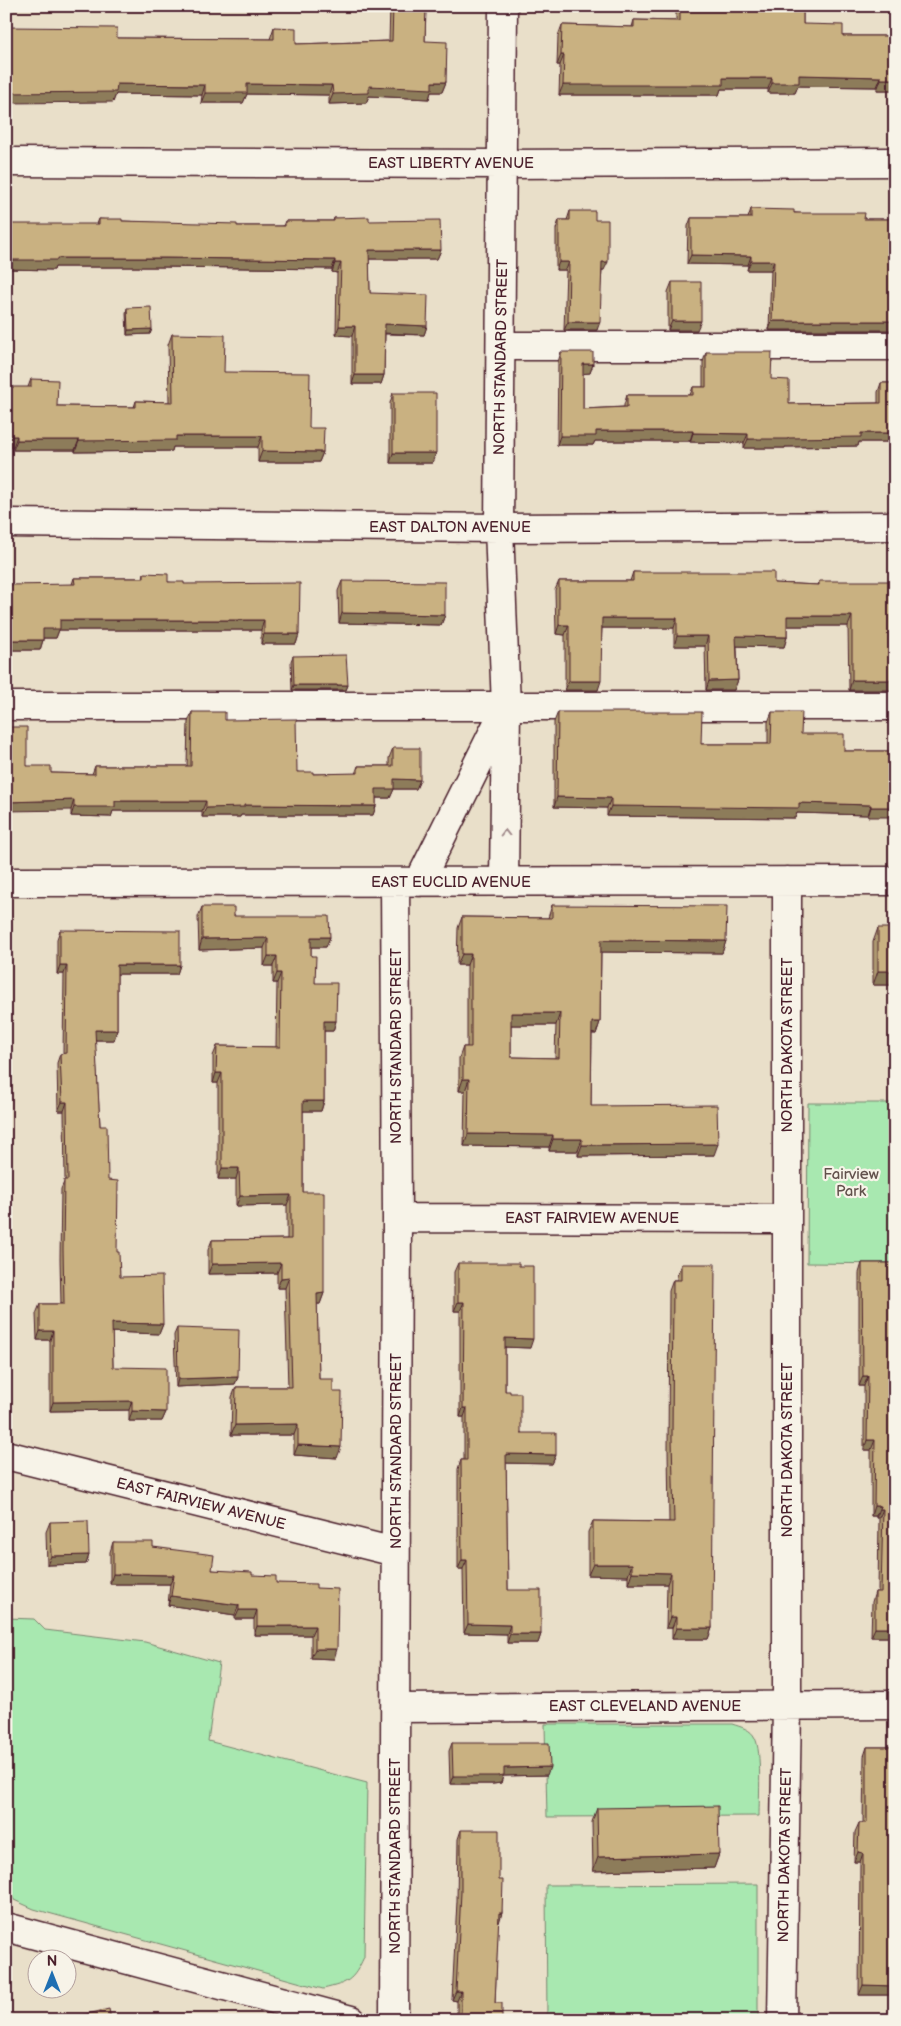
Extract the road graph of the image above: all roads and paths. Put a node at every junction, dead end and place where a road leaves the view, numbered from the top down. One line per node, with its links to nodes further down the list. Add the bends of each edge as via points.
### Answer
1 (503, 6): 4 (street, NORTH STANDARD STREET)
2 (6, 162): 4 (street, EAST LIBERTY AVENUE)
3 (895, 162): 4 (street, EAST LIBERTY AVENUE)
4 (502, 164): 5 (street, NORTH STANDARD STREET)
5 (500, 346): 6 (street); 9 (street, NORTH STANDARD STREET)
6 (895, 346)
7 (6, 523): 9 (street, EAST DALTON AVENUE)
8 (895, 526): 9 (street, EAST DALTON AVENUE)
9 (499, 528): 12 (street, NORTH STANDARD STREET)
10 (6, 706): 12 (street)
11 (895, 706): 12 (street)
12 (506, 707): 16 (street, NORTH STANDARD STREET); 17 (street, NORTH STANDARD STREET, one-way to 12)
13 (787, 881): 14 (street, EAST EUCLID AVENUE); 17 (street, EAST EUCLID AVENUE); 19 (street, NORTH DAKOTA STREET)
14 (895, 881)
15 (6, 882): 16 (street, EAST EUCLID AVENUE)
16 (407, 882): 17 (street, EAST EUCLID AVENUE); 18 (street, NORTH STANDARD STREET)
17 (504, 882)
18 (397, 1218): 19 (street, EAST FAIRVIEW AVENUE); 21 (street, NORTH STANDARD STREET)
19 (787, 1219): 22 (street, NORTH DAKOTA STREET)
20 (6, 1455): 21 (street, EAST FAIRVIEW AVENUE)
21 (395, 1552): 24 (street, NORTH STANDARD STREET)
22 (787, 1705): 23 (street, EAST CLEVELAND AVENUE); 24 (street, EAST CLEVELAND AVENUE); 28 (street, NORTH DAKOTA STREET)
23 (895, 1705)
24 (395, 1708): 27 (street, NORTH STANDARD STREET)
25 (6, 1927): 26 (street)
26 (351, 2020)
27 (394, 2020)
28 (782, 2020)

